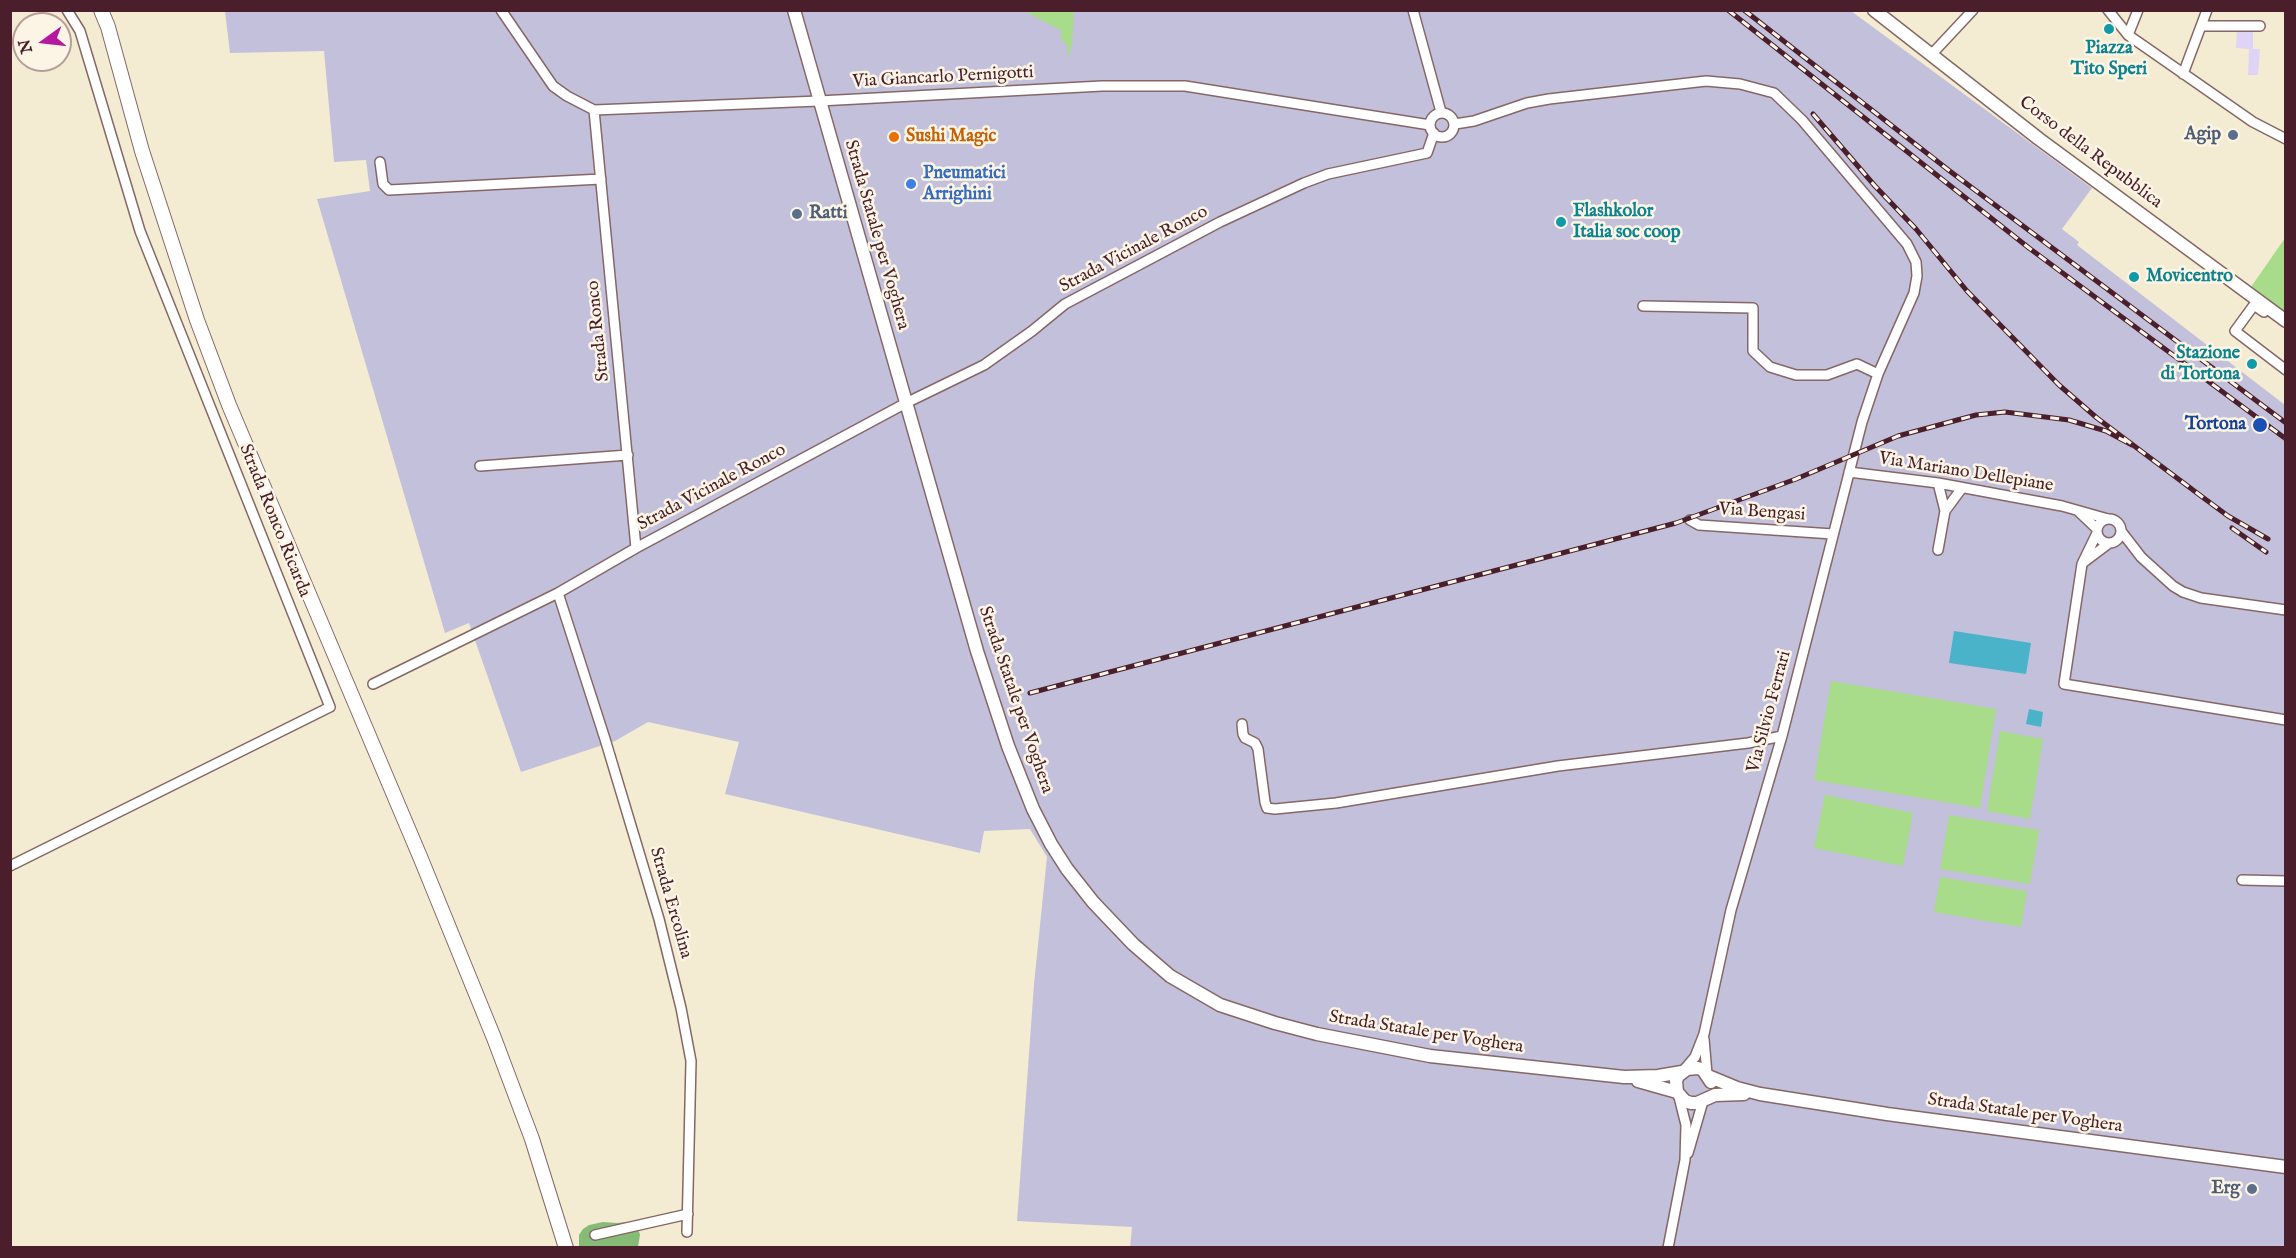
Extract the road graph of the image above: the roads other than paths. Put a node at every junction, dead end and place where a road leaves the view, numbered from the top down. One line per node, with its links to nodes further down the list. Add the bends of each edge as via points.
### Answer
1 (67, 10): 55 (street, Strada Ronco Ricarda, via 80,31 140,231 330,707)
2 (101, 10): 14 (main road)
3 (108, 10): 14 (main road)
4 (501, 10): 19 (street, Via Giancarlo Pernigotti, via 553,86)
5 (794, 10): 18 (main road, Strada Statale per Voghera)
6 (1413, 10): 20 (street)
7 (1973, 10): 16 (street)
8 (2108, 10): 15 (street)
9 (2138, 10): 15 (street)
10 (2207, 10): 12 (street)
11 (1883, 13): 16 (main road, Corso della Repubblica)
12 (2201, 26): 13 (street); 17 (street)
13 (2260, 26)
14 (108, 27): 70 (main road, via 142,152 197,320 494,1038 532,1138)
15 (2128, 35): 17 (street)
16 (1932, 55): 27 (main road, Corso della Repubblica)
17 (2183, 74): 23 (street, via 2253,122)
18 (819, 101): 19 (street, Via Giancarlo Pernigotti); 22 (street, Via Giancarlo Pernigotti, via 1102,86 1185,86); 31 (main road, Strada Statale per Voghera)
19 (594, 110): 25 (street, Strada Ronco)
20 (1441, 112): 21 (street, via 1450,115); 22 (street, via 1434,115)
21 (1455, 124): 22 (street, via 1446,137); 30 (street, Via Silvio Ferrari, via 1549,99 1695,82 1740,84 1774,93 1802,120 1907,244 1916,262 1914,293)
22 (1432, 129): 31 (street, Strada Vicinale Ronco, via 1427,153 1328,174 1220,222 1065,304 984,365)
23 (2286, 139)
24 (380, 162): 25 (street, via 383,184 389,190)
25 (600, 179): 32 (street, Strada Ronco)
26 (1643, 306): 30 (street, via 1753,308 1753,351 1770,367 1796,375 1827,375 1857,364)
27 (2286, 321)
28 (2286, 328): 29 (street, via 2254,305 2235,331)
29 (2286, 370)
30 (1878, 374): 34 (street, Via Silvio Ferrari)
31 (906, 403): 45 (street, Strada Vicinale Ronco); 61 (main road, Strada Statale per Voghera, via 977,651 1020,780 1067,869 1133,944 1170,976 1220,1005 1296,1029 1430,1056)
32 (628, 455): 33 (street); 45 (street, Strada Ronco)
33 (480, 466)
34 (1850, 472): 35 (street, Via Mariano Dellepiane); 43 (street, Via Silvio Ferrari)
35 (1938, 483): 36 (street, Via Mariano Dellepiane); 38 (street)
36 (1962, 488): 37 (street, Via Mariano Dellepiane); 38 (street)
37 (2076, 509): 39 (street, Via Mariano Dellepiane); 41 (street, Via Mariano Dellepiane)
38 (1945, 511): 46 (street)
39 (2108, 519): 41 (street, via 2100,522); 42 (street, Via Mariano Dellepiane, via 2116,521)
40 (1690, 520): 43 (street, Via Bengasi, via 1699,525)
41 (2097, 531): 44 (street, Via Mariano Dellepiane, via 2101,541); 48 (street)
42 (2121, 531): 44 (street); 47 (street, Via Mariano Dellepiane)
43 (1833, 534): 54 (street, Via Silvio Ferrari)
44 (2112, 543): 47 (street, Via Mariano Dellepiane); 48 (street)
45 (636, 548): 49 (street)
46 (1938, 550)
47 (2141, 557): 50 (street, Via Mariano Dellepiane, via 2173,586 2191,595)
48 (2082, 564): 52 (street, via 2064,684)
49 (558, 593): 51 (street); 67 (street, Strada Ercolina, via 659,919 681,1008 691,1060)
50 (2286, 610)
51 (373, 684)
52 (2286, 720)
53 (1242, 724): 54 (street, via 1245,738 1258,749 1267,808 1275,809)
54 (1782, 736): 58 (street, Via Silvio Ferrari, via 1731,910)
55 (10, 866)
56 (2242, 879): 57 (street)
57 (2286, 881)
58 (1704, 1034): 59 (street, Via Silvio Ferrari, via 1695,1057); 60 (street, Via Silvio Ferrari)
59 (1683, 1071): 60 (main road, Strada Statale per Voghera, via 1698,1068); 61 (main road, Strada Statale per Voghera); 62 (main road, via 1676,1081)
60 (1708, 1075): 63 (main road, Strada Statale per Voghera); 64 (main road, via 1712,1085)
61 (1624, 1077): 62 (main road, Strada Statale per Voghera)
62 (1678, 1094): 64 (main road, Strada Statale per Voghera, via 1691,1103); 65 (street, via 1686,1125)
63 (1760, 1094): 64 (main road, Strada Statale per Voghera, via 1723,1094); 66 (main road, Strada Statale per Voghera)
64 (1705, 1099): 65 (street)
65 (1685, 1160): 71 (street)
66 (2286, 1167)
67 (688, 1214): 68 (street, Strada Ercolina); 69 (street)
68 (687, 1232)
69 (595, 1235)
70 (566, 1248)
71 (1668, 1248)

